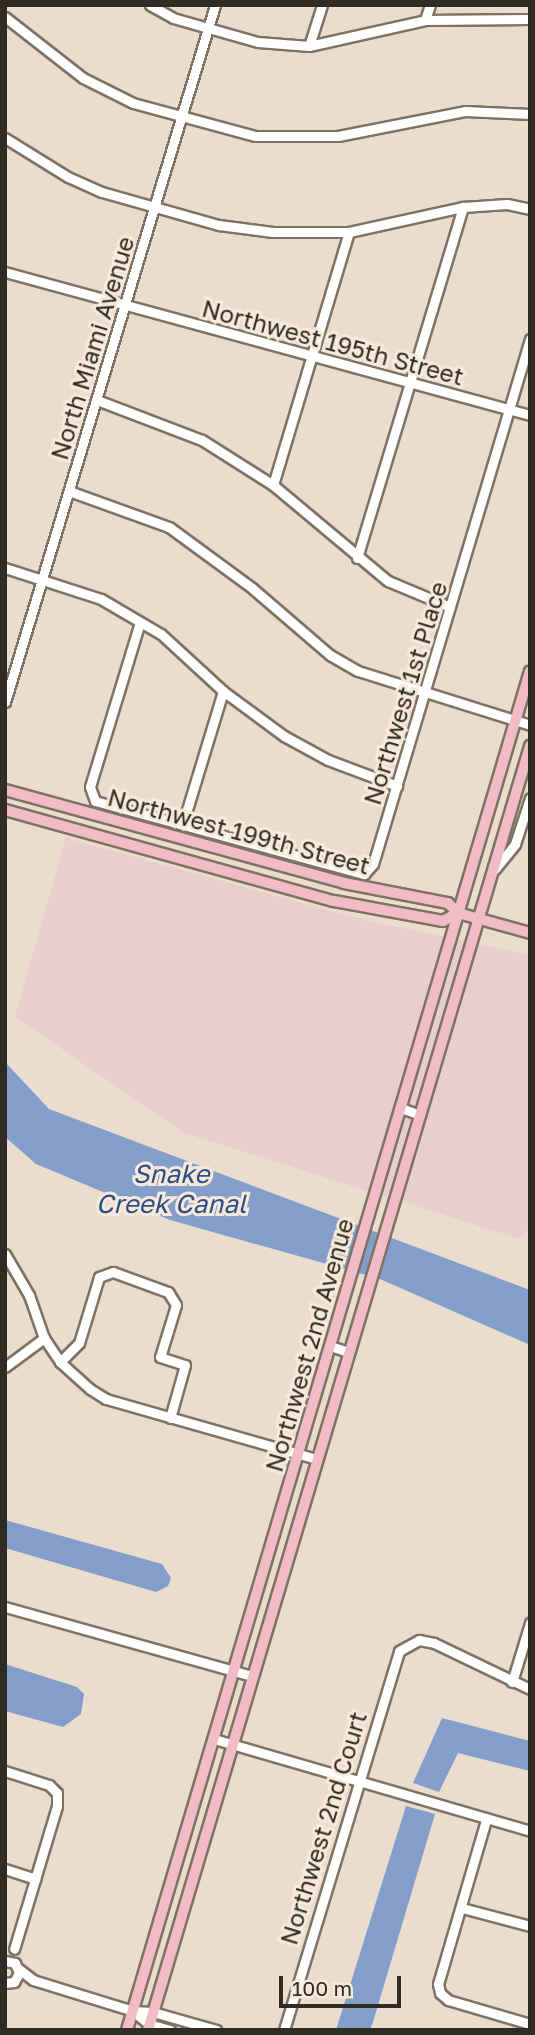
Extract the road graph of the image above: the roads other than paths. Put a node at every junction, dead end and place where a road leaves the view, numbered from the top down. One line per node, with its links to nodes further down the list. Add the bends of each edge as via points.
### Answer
1 (150, 5): 8 (street)
2 (215, 5): 8 (street, North Miami Avenue)
3 (322, 5): 9 (street)
4 (429, 5): 7 (street)
5 (5, 17): 11 (street, via 83,78)
6 (530, 19): 7 (street)
7 (425, 20): 9 (street)
8 (208, 29): 9 (street, via 258,42); 11 (street, North Miami Avenue)
9 (309, 46)
10 (530, 114): 11 (street, via 465,111 338,136 293,138 255,136)
11 (181, 119): 14 (street, North Miami Avenue)
12 (5, 138): 14 (street, via 68,177)
13 (463, 207): 15 (street, via 507,204); 16 (street); 21 (street)
14 (155, 208): 16 (street, via 219,225 273,232); 18 (street, North Miami Avenue)
15 (530, 209)
16 (349, 232): 20 (street)
17 (5, 272): 18 (street, Northwest 195th Street)
18 (126, 305): 20 (street, Northwest 195th Street); 22 (street, North Miami Avenue)
19 (530, 339): 23 (street, Northwest 1st Place)
20 (312, 356): 21 (street, Northwest 195th Street); 25 (street)
21 (410, 384): 23 (street, Northwest 195th Street); 27 (street)
22 (97, 400): 25 (street, via 202,439); 26 (street, North Miami Avenue)
23 (509, 410): 24 (street, Northwest 195th Street); 30 (street, Northwest 1st Place)
24 (530, 415)
25 (273, 485): 27 (street)
26 (69, 491): 29 (street, North Miami Avenue); 34 (street, via 169,527 252,588 330,655 358,671)
27 (357, 558): 30 (street, via 388,581)
28 (5, 568): 29 (street)
29 (42, 580): 31 (street, via 101,599); 35 (street, North Miami Avenue)
30 (450, 607): 34 (street, Northwest 1st Place)
31 (140, 622): 33 (street, via 178,648); 43 (street, via 90,787 95,801)
32 (530, 671): 36 (main road, Northwest 2nd Avenue)
33 (223, 691): 39 (street, via 328,760); 43 (street)
34 (424, 695): 36 (street); 39 (street, Northwest 1st Place)
35 (5, 702)
36 (515, 721): 37 (street); 45 (main road, Northwest 2nd Avenue)
37 (530, 725)
38 (530, 746): 44 (main road, Northwest 2nd Avenue)
39 (397, 786): 43 (street, Northwest 1st Place, via 373,864 364,874)
40 (5, 790): 45 (main road, Northwest 199th Street, via 344,883 448,903)
41 (530, 798): 44 (street, via 515,844)
42 (5, 810): 45 (main road, Northwest 199th Street, via 334,901 443,920)
43 (183, 823)
44 (495, 869): 46 (main road, Northwest 2nd Avenue)
45 (458, 913): 46 (main road, Northwest 199th Street); 48 (main road, Northwest 2nd Avenue)
46 (481, 919): 47 (main road, Northwest 199th Street); 49 (main road, Northwest 2nd Avenue)
47 (530, 933)
48 (401, 1108): 49 (street); 52 (main road, Northwest 2nd Avenue)
49 (420, 1115): 53 (main road, Northwest 2nd Avenue)
50 (5, 1254): 51 (street, via 29,1295)
51 (44, 1338): 54 (street); 55 (street)
52 (330, 1346): 53 (street); 57 (main road, Northwest 2nd Avenue)
53 (348, 1352): 58 (main road, Northwest 2nd Avenue)
54 (60, 1362): 56 (street, via 106,1399); 56 (street, via 79,1343 99,1277 113,1272 167,1292 176,1305 160,1357 186,1365)
55 (5, 1367)
56 (170, 1418): 57 (street)
57 (298, 1455): 58 (street); 61 (main road, Northwest 2nd Avenue)
58 (316, 1459): 62 (main road, Northwest 2nd Avenue)
59 (5, 1607): 61 (street)
60 (530, 1623): 63 (street)
61 (234, 1671): 62 (street); 65 (main road, Northwest 2nd Avenue)
62 (252, 1676): 66 (main road, Northwest 2nd Avenue)
63 (512, 1682): 64 (street); 68 (street, Northwest 2nd Court, via 434,1643 408,1643 393,1661)
64 (530, 1689)
65 (214, 1739): 66 (street); 80 (main road, Northwest 2nd Avenue)
66 (232, 1744): 68 (street); 81 (main road, Northwest 2nd Avenue)
67 (5, 1771): 72 (street, via 48,1785 57,1793)
68 (358, 1781): 69 (street); 87 (street, Northwest 2nd Court)
69 (486, 1819): 70 (street); 73 (street)
70 (530, 1831)
71 (5, 1869): 72 (street)
72 (36, 1879): 75 (street)
73 (462, 1908): 74 (street); 82 (street, via 438,1984 440,1993 448,2000)
74 (530, 1926)
75 (15, 1949): 76 (street); 77 (street)
76 (5, 1961): 77 (street)
77 (18, 1967): 78 (street); 79 (street)
78 (33, 1980): 79 (street); 80 (street)
79 (9, 1984)
80 (133, 2011): 81 (street); 83 (street); 84 (main road, Northwest 2nd Avenue)
81 (153, 2012): 83 (main road, Northwest 2nd Avenue); 86 (street)
82 (530, 2024)
83 (149, 2027): 85 (street)
84 (127, 2030)
85 (170, 2030)
86 (216, 2030)
87 (284, 2030)

